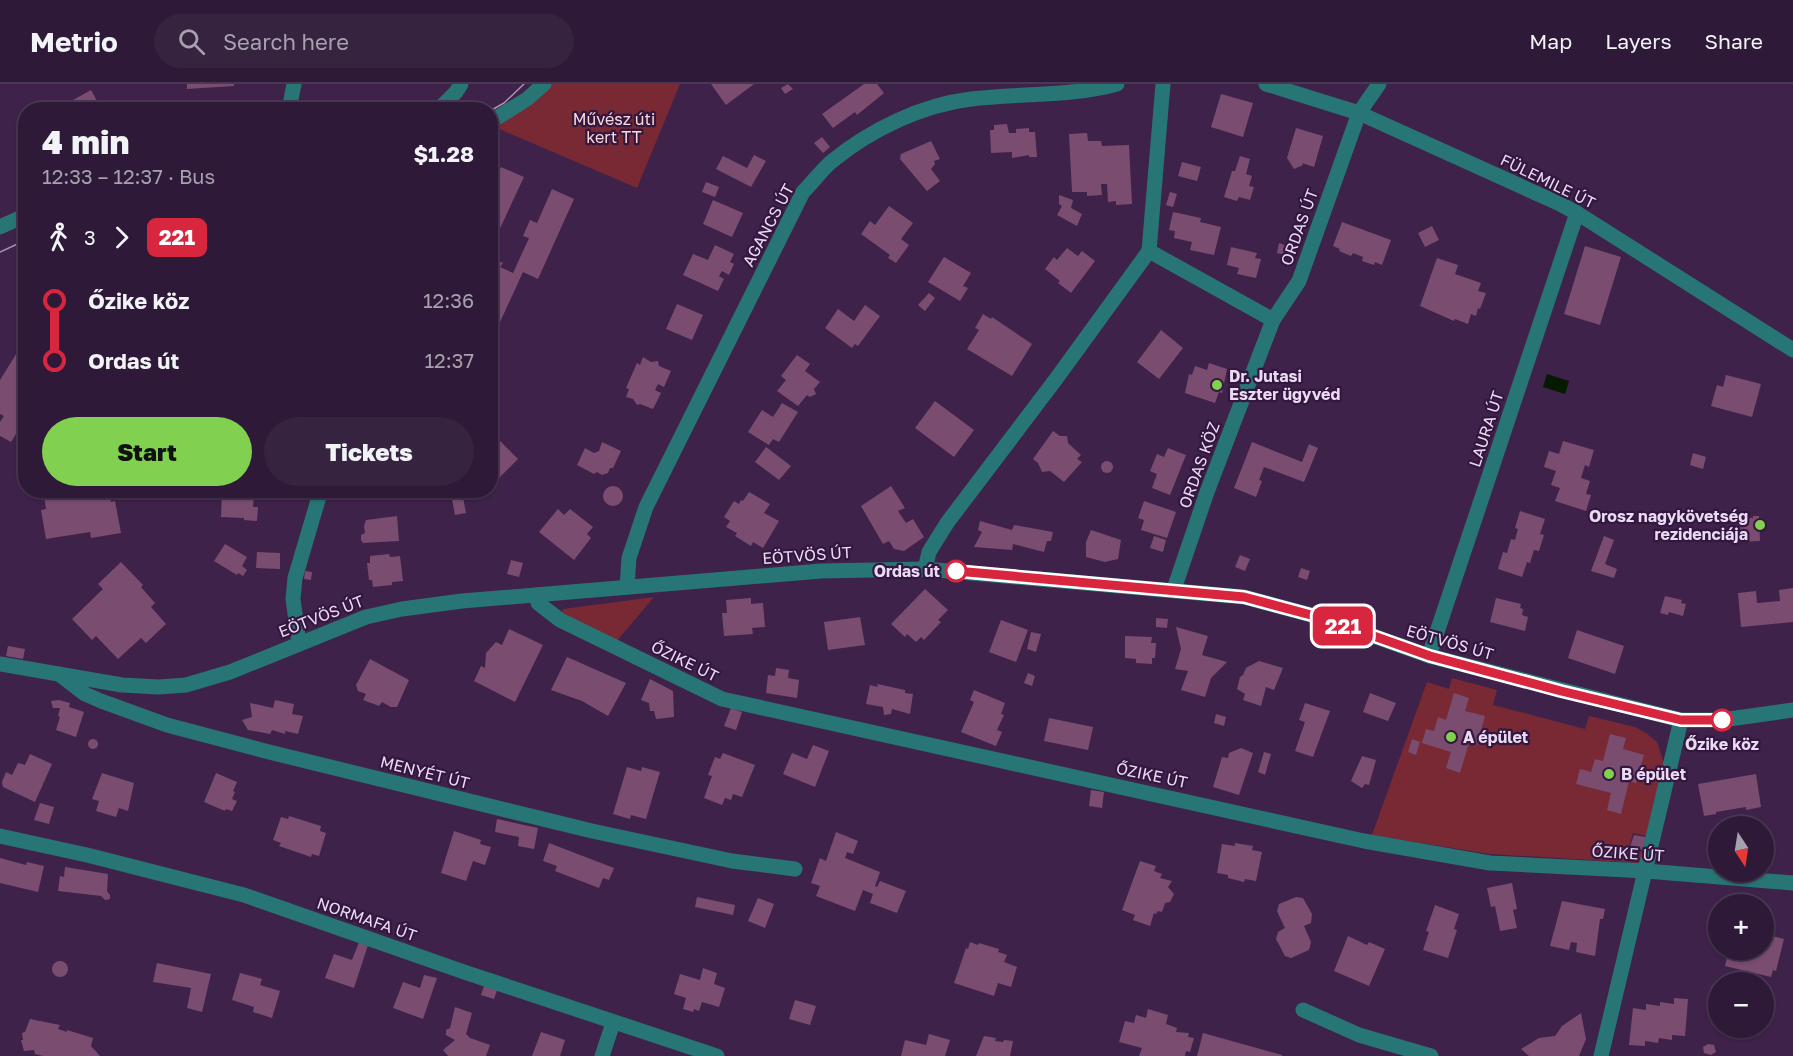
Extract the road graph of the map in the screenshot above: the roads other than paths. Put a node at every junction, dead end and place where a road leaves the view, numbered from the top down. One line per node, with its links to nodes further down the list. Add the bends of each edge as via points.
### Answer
1 (294, 84): 8 (street)
2 (461, 84): 9 (street)
3 (544, 84): 11 (street)
4 (1117, 84): 20 (street, AGANCS ÚT, via 1096,90 971,99 928,108 871,134 831,163 803,192 646,507 629,558)
5 (1163, 84): 15 (street)
6 (1266, 84): 10 (street, FÜLEMILE ÚT)
7 (1379, 84): 10 (street, ORDAS ÚT)
8 (291, 102)
9 (446, 102)
10 (1359, 113): 12 (street, FÜLEMILE ÚT); 16 (street, ORDAS ÚT, via 1299,281)
11 (498, 117)
12 (1577, 213): 17 (street, FÜLEMILE ÚT); 24 (street, LAURA ÚT)
13 (18, 219): 14 (street)
14 (0, 227)
15 (1149, 250): 16 (street); 19 (street, via 947,523 929,552)
16 (1273, 320): 21 (street, ORDAS KÖZ)
17 (1793, 350)
18 (319, 498): 23 (street, via 295,578 293,598)
19 (926, 569): 20 (street, EÖTVÖS ÚT, via 821,572); 21 (street, EÖTVÖS ÚT)
20 (627, 587): 22 (street, EÖTVÖS ÚT)
21 (1174, 589): 24 (street, EÖTVÖS ÚT, via 1272,603)
22 (537, 595): 23 (street, EÖTVÖS ÚT, via 402,609 366,617); 31 (street, ŐZIKE ÚT, via 538,603 560,620 722,699 1364,841 1490,862)
23 (299, 643): 26 (street, EÖTVÖS ÚT, via 230,672 186,685 122,685)
24 (1430, 656): 28 (street, EÖTVÖS ÚT)
25 (0, 664): 26 (street, EÖTVÖS ÚT)
26 (59, 674): 30 (street, MENYÉT ÚT, via 85,694 167,725 592,831 732,861)
27 (1793, 710): 28 (street, EÖTVÖS ÚT, via 1722,720)
28 (1681, 720): 31 (street)
29 (0, 836): 34 (street, NORMAFA ÚT, via 244,895)
30 (795, 869)
31 (1646, 872): 32 (street, ŐZIKE ÚT); 38 (street)
32 (1793, 883)
33 (1303, 1010): 37 (street, via 1359,1035)
34 (613, 1023): 35 (street); 36 (street, NORMAFA ÚT)
35 (602, 1056)
36 (717, 1056)
37 (1431, 1056)
38 (1601, 1056)

